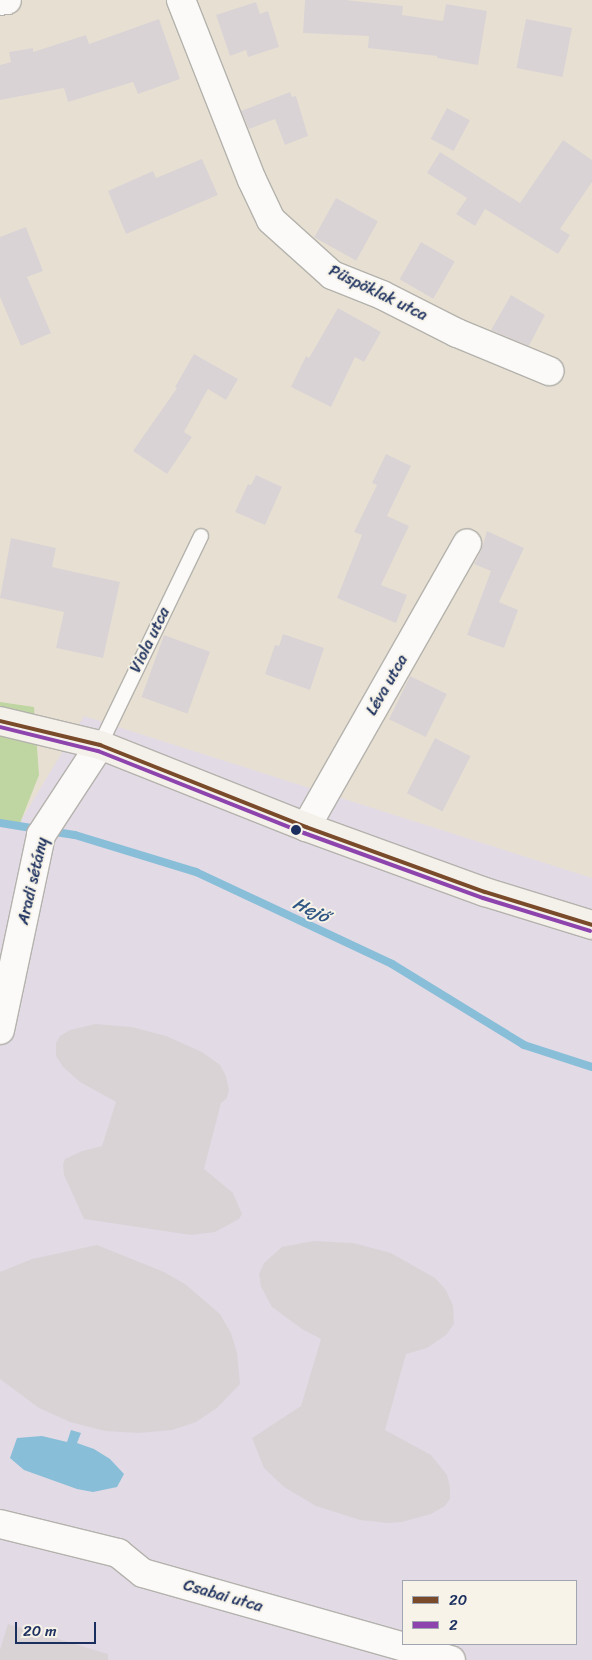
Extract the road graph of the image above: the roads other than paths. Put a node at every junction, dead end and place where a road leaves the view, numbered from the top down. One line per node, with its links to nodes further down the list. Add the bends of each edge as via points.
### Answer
1 (7, 0): 3 (street)
2 (181, 0): 4 (street, Püspöklak utca, via 271,220 332,275 382,294 457,332)
3 (0, 1)
4 (550, 371)
5 (201, 536): 8 (lane, Viola utca)
6 (467, 544): 9 (street, Léva utca)
7 (0, 721): 8 (street)
8 (100, 745): 9 (street); 11 (street, Aradi sétány, via 41,835)
9 (306, 826): 10 (street, via 486,892)
10 (592, 925)
11 (0, 1030)
12 (0, 1524): 13 (street, Csabai utca, via 118,1553 143,1573)
13 (451, 1660)

